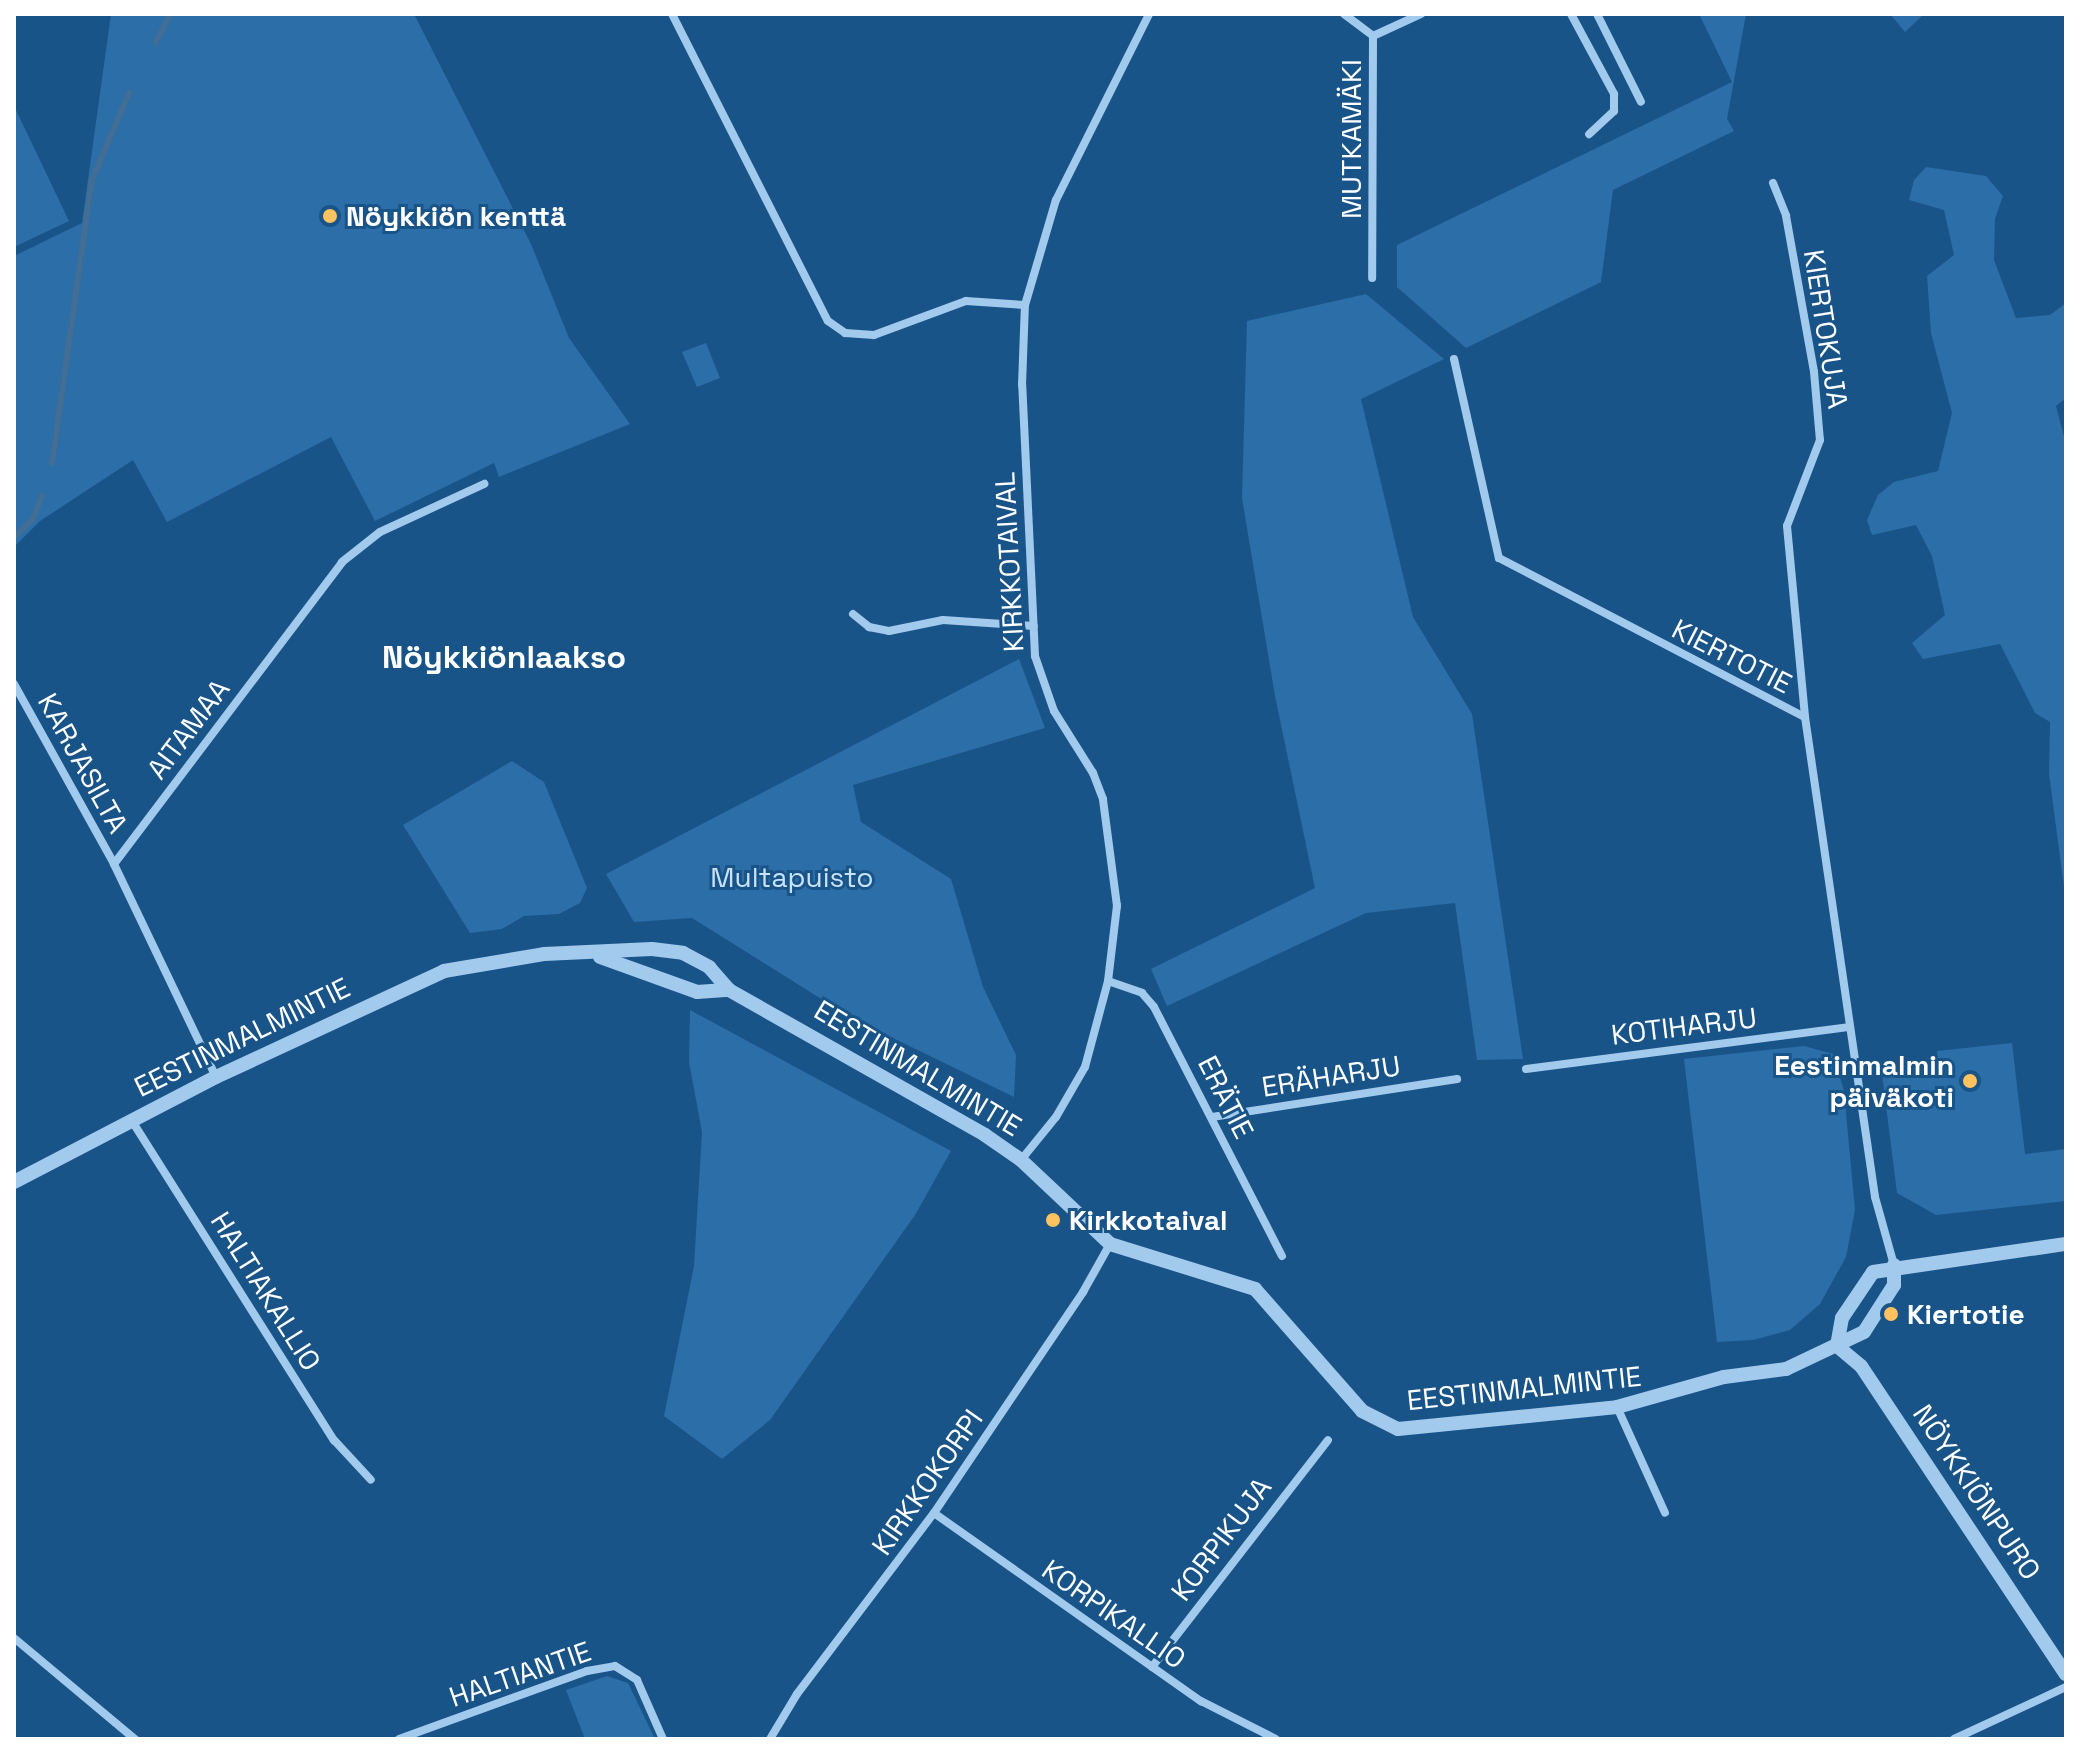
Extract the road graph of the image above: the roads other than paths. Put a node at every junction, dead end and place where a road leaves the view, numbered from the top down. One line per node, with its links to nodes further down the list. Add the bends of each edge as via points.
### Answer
1 (672, 14): 12 (street, via 828,321 845,333 874,335 966,301)
2 (1149, 14): 12 (street, KIRKKOTAIVAL, via 1056,200)
3 (1344, 14): 7 (street, MUTKAMÄKI)
4 (1421, 14): 7 (street)
5 (1571, 14): 9 (street, via 1614,94 1614,111)
6 (1597, 14): 8 (street)
7 (1373, 36): 11 (street, MUTKAMÄKI)
8 (1641, 102)
9 (1589, 134)
10 (1773, 183): 18 (street, KIERTOKUJA, via 1786,216 1814,372 1820,440 1787,526)
11 (1372, 278)
12 (1025, 305): 16 (street, KIRKKOTAIVAL, via 1022,385)
13 (1454, 359): 18 (street, KIERTOTIE, via 1499,558)
14 (484, 484): 19 (street, AITAMAA, via 380,532 342,562)
15 (853, 614): 16 (street, via 869,627 889,631 943,620)
16 (1034, 626): 21 (street, KIRKKOTAIVAL, via 1042,685 1093,773 1110,827 1117,906)
17 (14, 684): 19 (street, KARJASILTA)
18 (1805, 717): 23 (street, KIERTOTIE)
19 (114, 864): 25 (street)
20 (596, 956): 22 (street, EESTINMALMINTIE, via 697,992); 22 (street, EESTINMALMINTIE, via 652,949 683,953 709,967); 25 (street, EESTINMALMINTIE, via 529,956 444,971)
21 (1108, 981): 27 (street, ERÄTIE, via 1142,993 1154,1007); 29 (street, KIRKKOTAIVAL, via 1073,1091)
22 (729, 990): 29 (street, EESTINMALMINTIE)
23 (1848, 1027): 24 (street, KOTIHARJU); 34 (street, KIERTOTIE, via 1875,1197)
24 (1526, 1069)
25 (216, 1077): 28 (street, EESTINMALMINTIE)
26 (1457, 1079): 27 (street, ERÄHARJU)
27 (1212, 1117): 33 (street, ERÄTIE)
28 (132, 1121): 30 (street, EESTINMALMINTIE); 38 (street, HALTIAKALLIO, via 334,1440)
29 (1021, 1160): 31 (street, EESTINMALMINTIE)
30 (14, 1182)
31 (1110, 1244): 36 (street, EESTINMALMINTIE, via 1255,1289 1340,1389 1377,1422 1419,1430); 39 (street, KIRKKOKORPI)
32 (2066, 1244): 34 (street, via 1974,1260)
33 (1282, 1256)
34 (1894, 1265): 35 (street, via 1873,1272 1842,1318); 35 (street, EESTINMALMINTIE, via 1894,1285 1864,1332)
35 (1837, 1346): 36 (street, EESTINMALMINTIE, via 1786,1369 1724,1377); 43 (street, NÖYKKIÖNPURO, via 1861,1366)
36 (1617, 1407): 40 (street)
37 (1328, 1440): 42 (street, KORPIKUJA)
38 (371, 1480)
39 (934, 1513): 42 (street, KORPIKALLIO); 48 (street, KIRKKOKORPI, via 797,1694)
40 (1665, 1513)
41 (14, 1638): 45 (street)
42 (1152, 1667): 49 (street, KORPIKALLIO, via 1201,1701)
43 (2066, 1674)
44 (2066, 1687): 50 (street)
45 (135, 1739)
46 (399, 1739): 47 (street, HALTIANTIE, via 587,1671 615,1666 637,1680)
47 (663, 1739)
48 (770, 1739)
49 (1276, 1739)
50 (1954, 1739)

